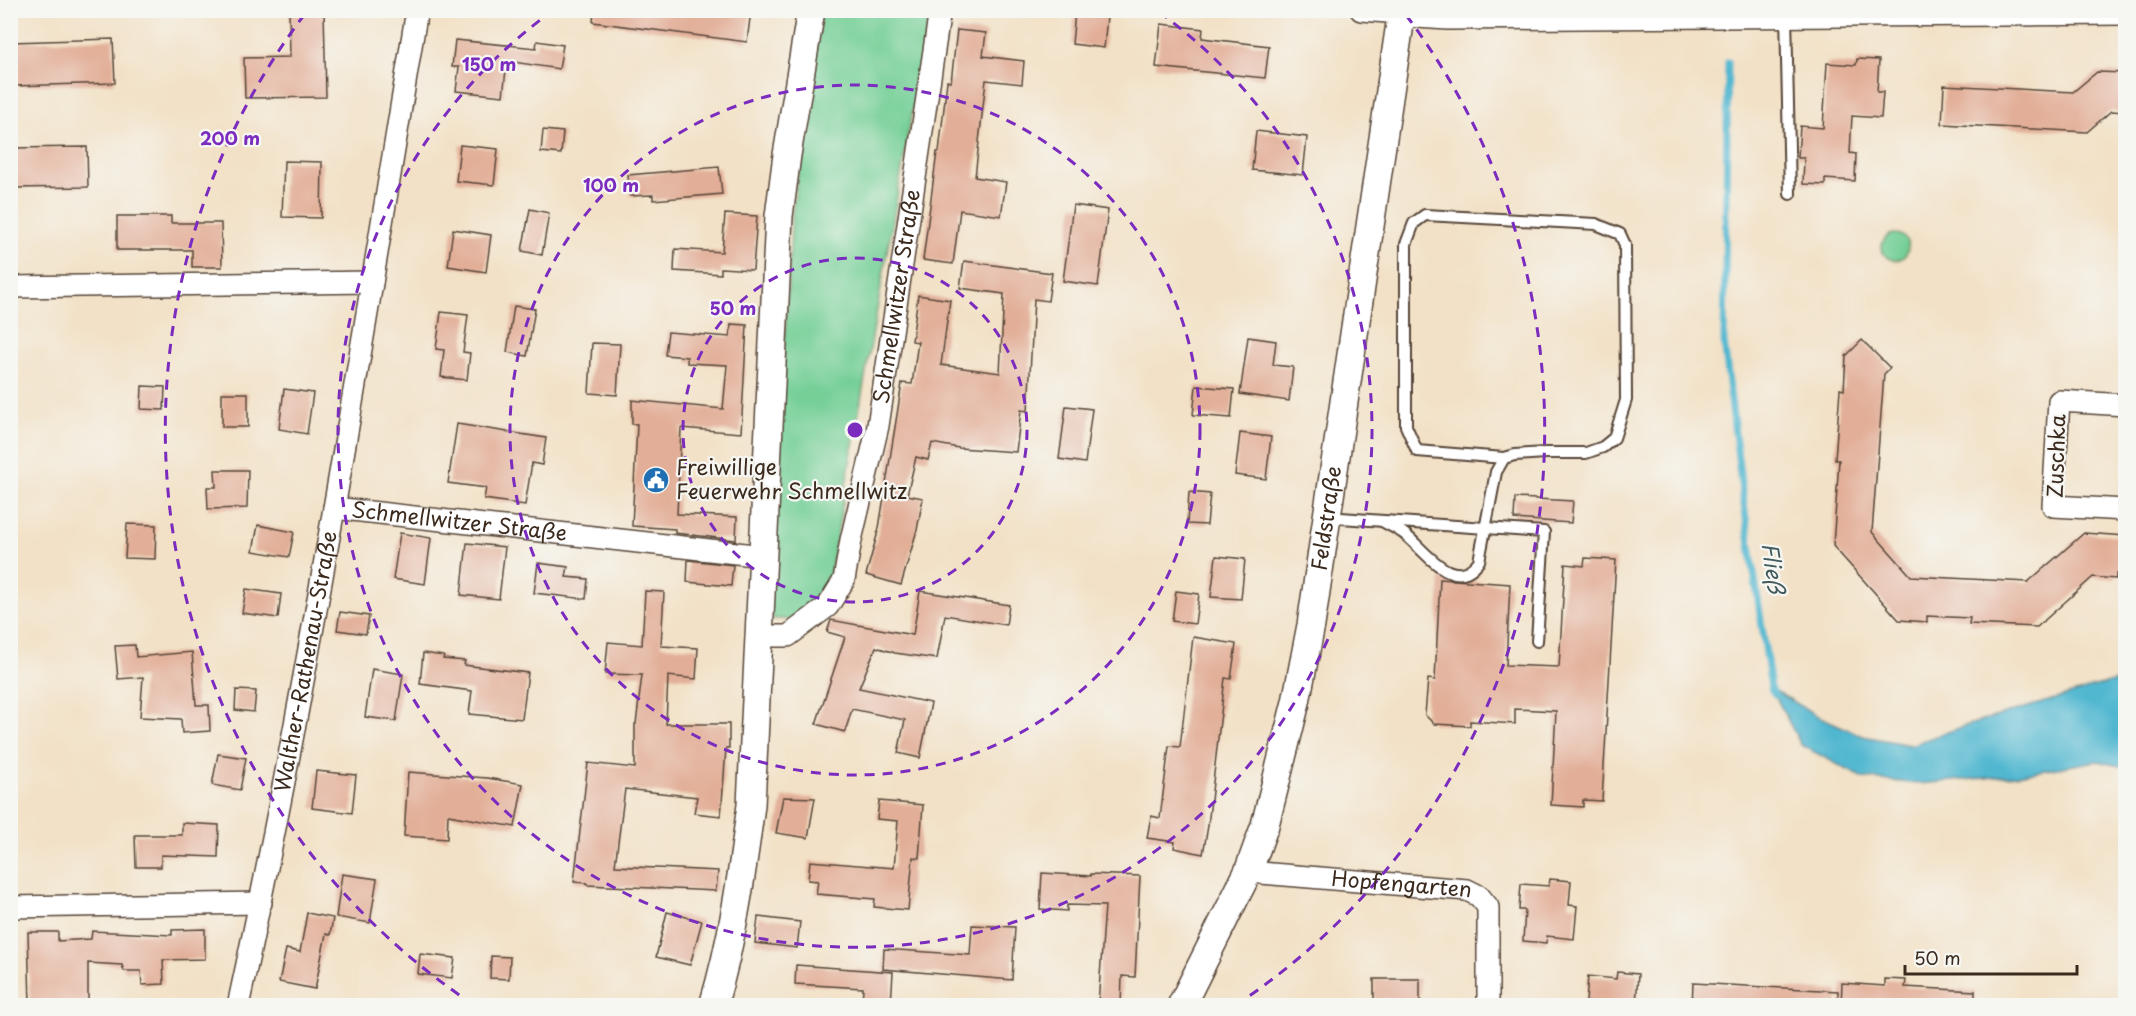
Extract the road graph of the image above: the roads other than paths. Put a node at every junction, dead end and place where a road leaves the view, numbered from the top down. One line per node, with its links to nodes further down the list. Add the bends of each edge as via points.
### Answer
1 (417, 10): 11 (street, Walther-Rathenau-Straße)
2 (811, 10): 20 (street, via 779,216)
3 (940, 10): 21 (street, Schmellwitzer Straße, via 878,426 844,580 828,606 788,636)
4 (1361, 10): 7 (street)
5 (1897, 11): 6 (street); 9 (street)
6 (2126, 11)
7 (1401, 12): 8 (street, via 1448,16); 17 (street, Feldstraße)
8 (1674, 12): 9 (street)
9 (1786, 13): 10 (lane)
10 (1790, 194)
11 (372, 282): 12 (street); 15 (street, Walther-Rathenau-Straße)
12 (10, 287)
13 (2126, 405): 16 (street, Zuschka, via 2059,401 2053,506)
14 (1504, 458): 14 (lane, via 1586,453 1614,438 1626,400 1625,245 1620,234 1596,225 1425,215 1414,224 1406,244 1406,426 1417,451); 19 (lane, via 1496,472)
15 (334, 508): 20 (street, Schmellwitzer Straße); 24 (street, Walther-Rathenau-Straße)
16 (2126, 510)
17 (1326, 517): 18 (lane); 23 (street, Feldstraße, via 1296,702 1265,825)
18 (1382, 521): 19 (lane); 19 (lane, via 1403,533 1434,564 1461,573 1479,561)
19 (1485, 528): 22 (lane, via 1544,531)
20 (763, 556): 21 (street)
21 (759, 636): 27 (street, via 751,805 740,890)
22 (1537, 641)
23 (1248, 872): 28 (street, Feldstraße); 29 (street, Hopfengarten, via 1467,890 1479,896 1488,907)
24 (261, 903): 25 (street); 26 (street, Walther-Rathenau-Straße)
25 (10, 907)
26 (238, 1005)
27 (713, 1005)
28 (1181, 1005)
29 (1488, 1005)

